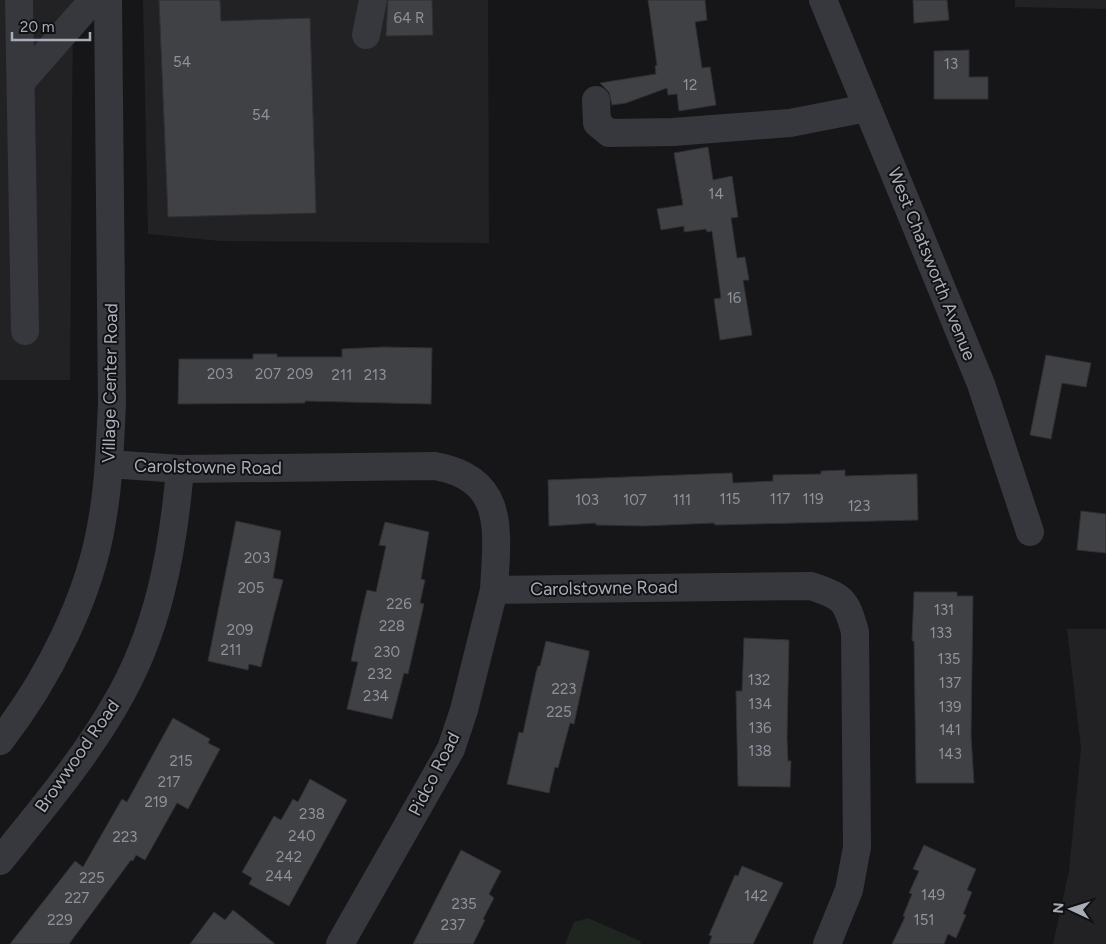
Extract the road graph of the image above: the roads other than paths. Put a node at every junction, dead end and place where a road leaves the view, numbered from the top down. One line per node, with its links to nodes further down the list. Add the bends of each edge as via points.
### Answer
1 (20, 0): 7 (street)
2 (93, 0): 7 (street)
3 (108, 0): 11 (street, Village Center Road, via 112,330)
4 (373, 0): 6 (street)
5 (823, 0): 9 (street, West Chatsworth Avenue)
6 (366, 35)
7 (21, 82): 10 (street)
8 (596, 100): 9 (street, via 597,123 609,133 673,132 790,123)
9 (867, 108): 13 (street, West Chatsworth Avenue, via 981,384)
10 (25, 331)
11 (109, 464): 12 (street, Carolstowne Road); 15 (street, Village Center Road, via 102,522 71,621 48,669)
12 (180, 469): 14 (street, Carolstowne Road, via 435,466 456,470 484,491 492,507 497,536); 16 (street, Browwood Road, via 176,527 149,633 116,704 74,767)
13 (1030, 532)
14 (494, 590): 17 (street, Pidco Road, via 467,701 451,749); 18 (street, Carolstowne Road, via 811,586 835,594 848,607 855,632 857,848 849,890)
15 (0, 741)
16 (0, 861)
17 (340, 944)
18 (828, 944)

